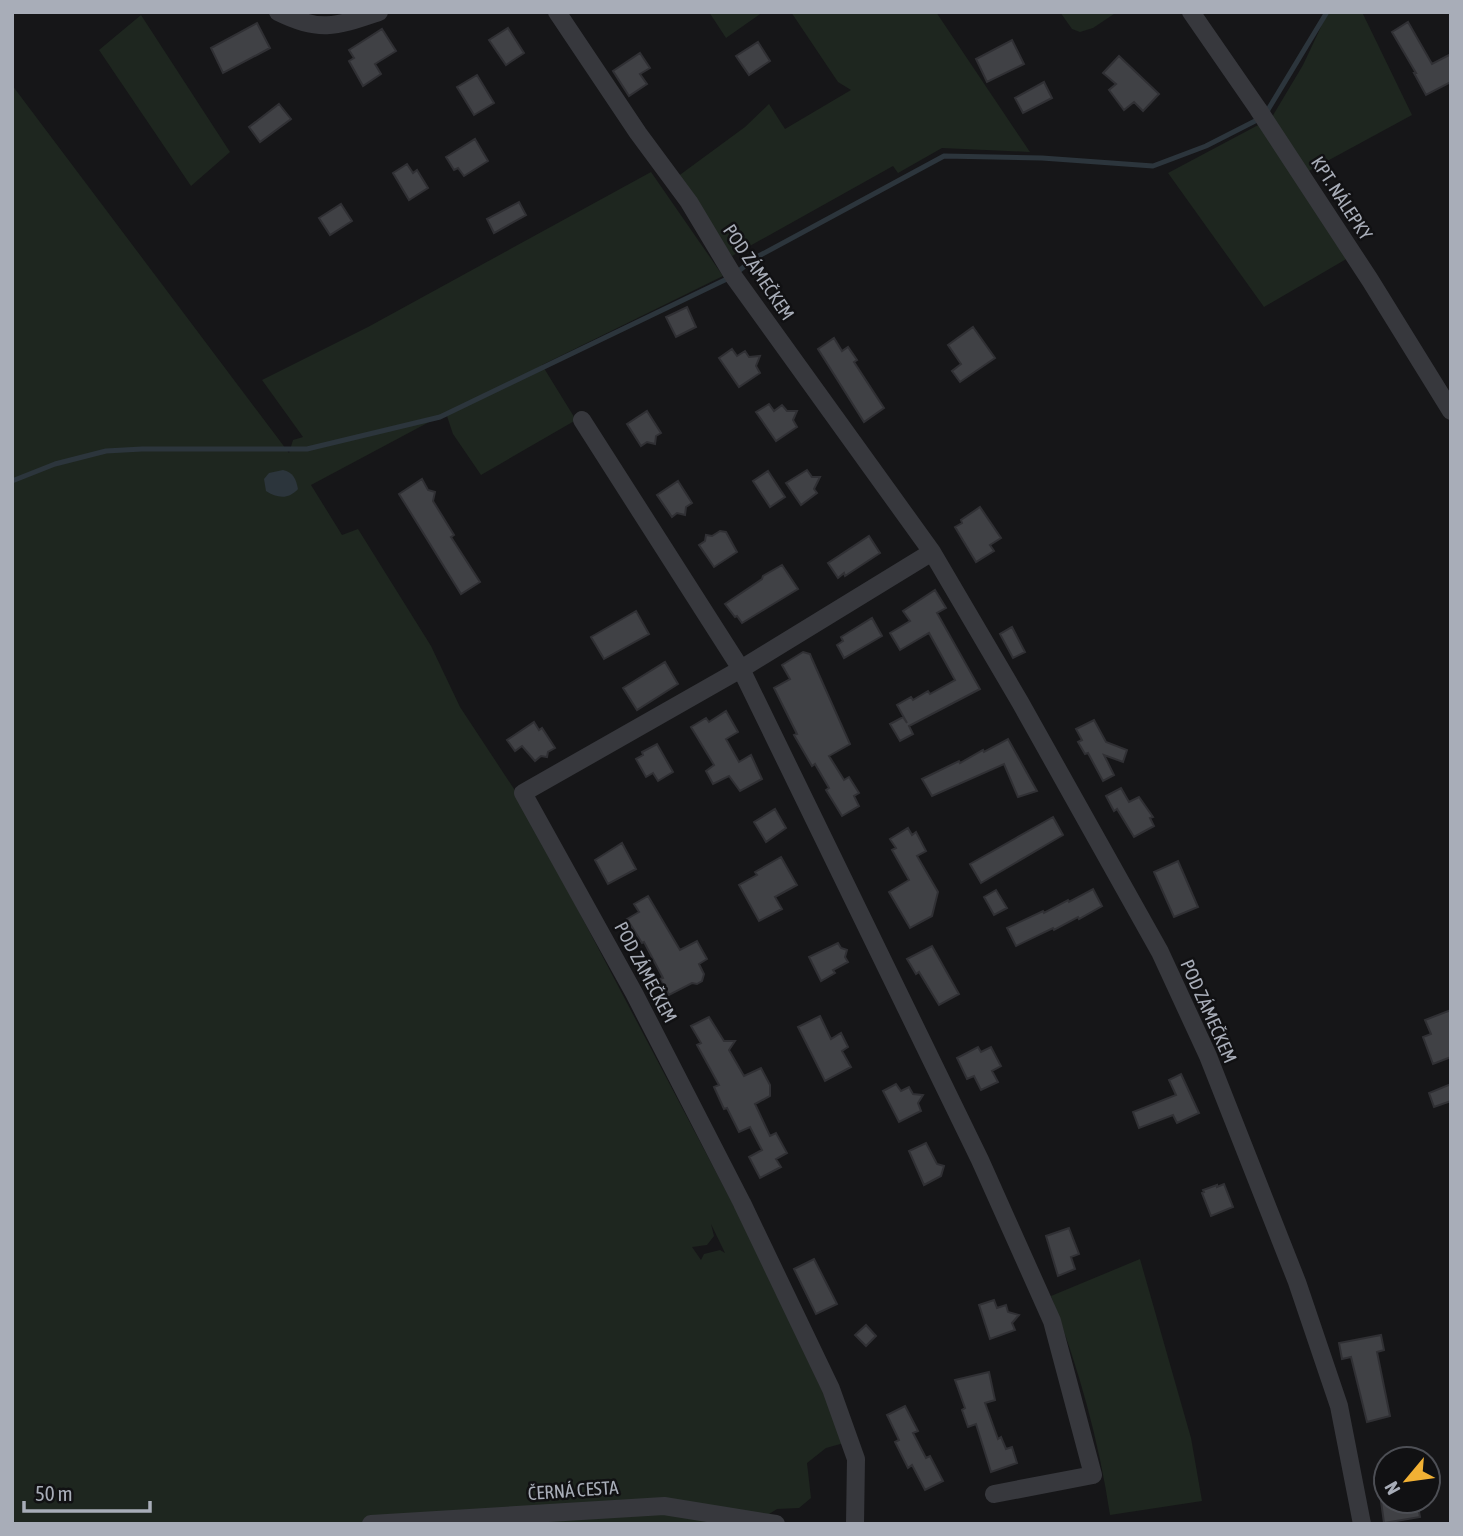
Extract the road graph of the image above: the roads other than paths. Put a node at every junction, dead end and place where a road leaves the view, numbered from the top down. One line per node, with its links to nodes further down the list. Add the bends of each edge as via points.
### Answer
1 (278, 12): 2 (street, via 328,28)
2 (379, 12)
3 (557, 12): 7 (street, POD ZÁMEČKEM, via 689,202 733,275)
4 (1191, 12): 5 (street, KPT. NÁLEPKY, via 1370,279)
5 (1451, 411)
6 (582, 420): 8 (street)
7 (932, 552): 8 (street, POD ZÁMEČKEM); 13 (street, POD ZÁMEČKEM, via 1160,952 1208,1056 1297,1282 1339,1406)
8 (741, 669): 9 (street, via 980,1160 1052,1321 1093,1475); 12 (street, POD ZÁMEČKEM, via 523,793 635,993 831,1389 856,1459)
9 (994, 1494)
10 (371, 1524): 11 (street, ČERNÁ CESTA, via 664,1506)
11 (776, 1524)
12 (855, 1524)
13 (1362, 1524)

